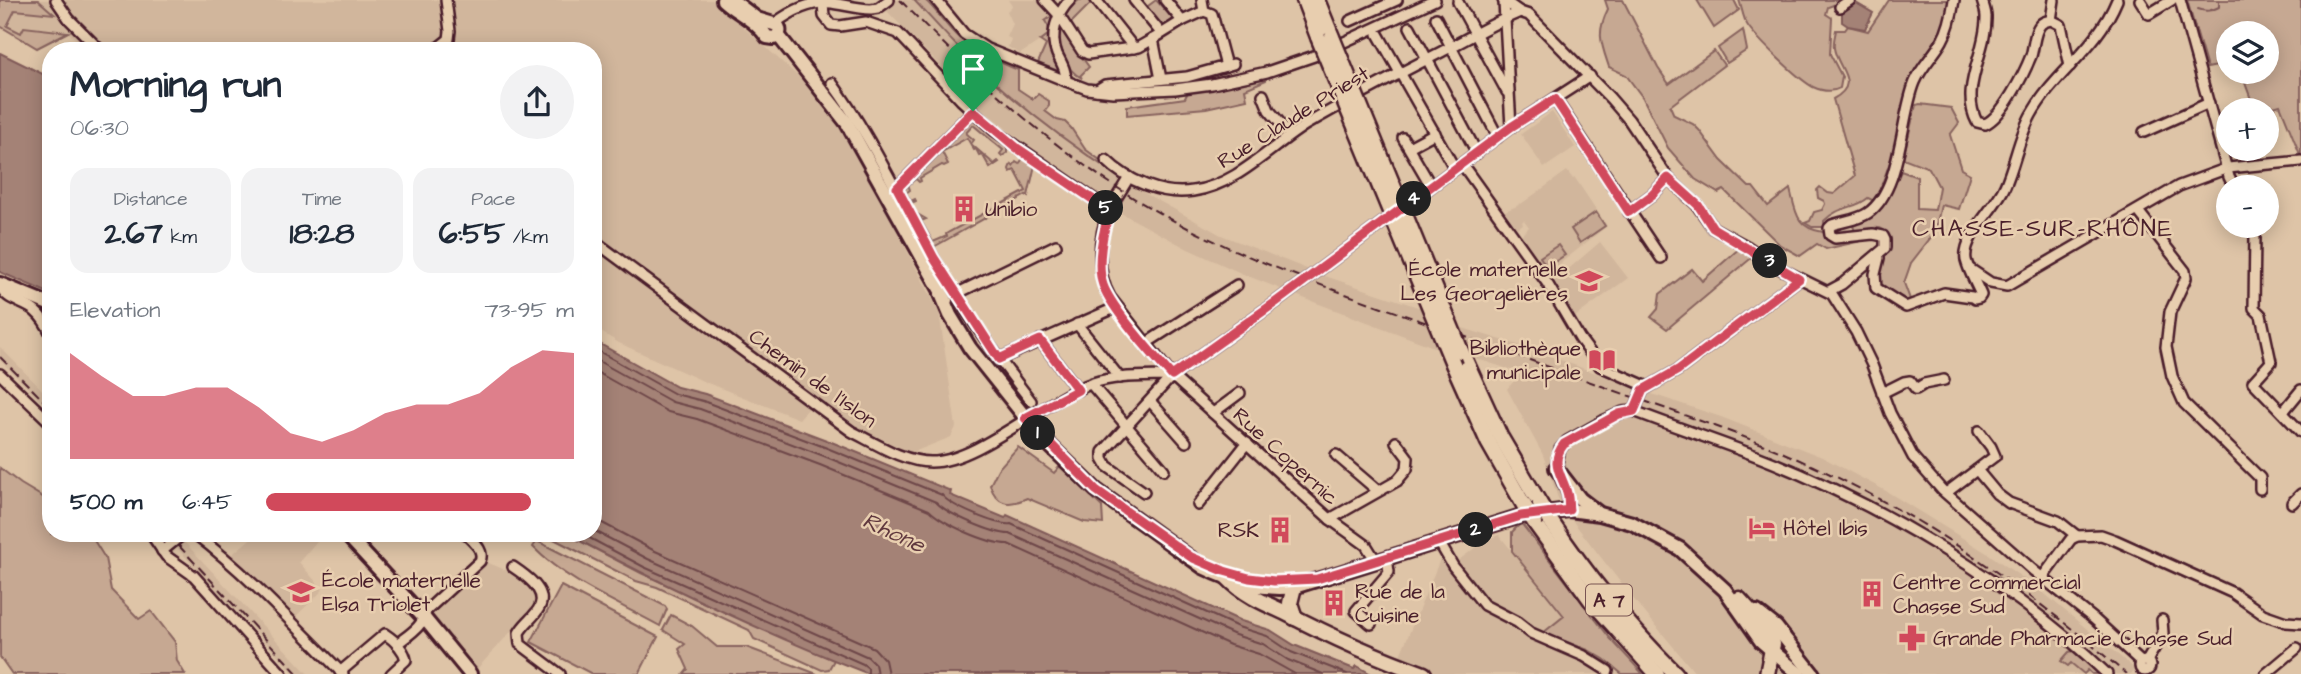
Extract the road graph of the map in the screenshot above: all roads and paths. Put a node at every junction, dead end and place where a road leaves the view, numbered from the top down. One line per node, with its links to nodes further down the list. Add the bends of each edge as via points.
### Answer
1 (56, 0): 43 (street)
2 (446, 0): 44 (street, via 450,31)
3 (936, 0): 52 (street, via 975,42)
4 (1045, 0): 31 (street)
5 (1070, 0): 31 (street)
6 (1096, 0): 46 (street)
7 (1134, 0): 41 (street)
8 (1165, 0): 35 (street)
9 (1202, 0): 29 (street)
10 (1304, 0): 42 (highway, A 7)
11 (1317, 0): 42 (highway, A 7)
12 (1397, 0): 36 (street)
13 (1435, 0): 54 (street, via 1314,56 1267,72 1175,89)
14 (1850, 0): 28 (street)
15 (1954, 0): 83 (street, via 1942,41 1915,82 1900,148 1882,198 1863,216 1829,228 1835,238 1883,236 1886,244)
16 (1982, 0): 34 (street, via 1986,16 1971,98 1977,122 1985,124 1997,114 2020,80 2040,25)
17 (2054, 0): 34 (street)
18 (2117, 0): 48 (street, via 2089,48)
19 (2140, 0): 20 (street, via 2149,14)
20 (2172, 0)
21 (2180, 0): 58 (street)
22 (730, 1): 38 (main road)
23 (888, 1): 27 (street, via 878,8)
24 (1504, 1): 30 (street); 33 (street)
25 (1458, 2): 40 (street)
26 (824, 3): 27 (street); 38 (street, via 794,11); 59 (street, via 824,16 831,25 866,22 898,33)
27 (869, 4)
28 (1840, 7)
29 (1204, 11): 35 (street); 51 (street, via 1212,14 1230,65)
30 (1520, 12): 33 (street, Rue Claude Priest); 50 (street, via 1535,19)
31 (1058, 14): 46 (street, via 1088,54); 52 (street, via 1055,46)
32 (1436, 18): 45 (street)
33 (1505, 19): 40 (street, Rue Claude Priest); 56 (street)
34 (2051, 20): 48 (street, via 2061,25)
35 (1182, 21): 41 (street)
36 (1350, 21)
37 (1410, 27): 47 (street)
38 (773, 30): 116 (main road, via 847,124 942,293)
39 (1378, 34): 49 (street)
40 (1475, 34): 45 (street, Rue Claude Priest); 56 (street)
41 (1157, 36): 46 (street); 51 (street)
42 (1325, 37): 134 (highway, A 7, bridge); 134 (highway, A 7, bridge, via 1454,366 1488,442)
43 (92, 42)
44 (445, 42)
45 (1451, 47): 47 (street, Rue Claude Priest); 64 (street)
46 (1134, 48)
47 (1427, 59): 49 (street, Rue Claude Priest); 67 (street)
48 (2070, 66): 85 (street, via 2031,116 2004,188 1966,246)
49 (1400, 73): 62 (street); 63 (street, Rue Claude Priest)
50 (1590, 76): 57 (street); 74 (street, via 1629,120)
51 (1161, 79): 54 (street, via 1105,85)
52 (1066, 81): 54 (street)
53 (832, 83): 76 (street)
54 (1097, 90)
55 (1263, 95): 63 (street)
56 (1509, 96): 60 (street)
57 (1555, 99): 60 (street); 79 (street)
58 (2209, 103): 61 (street); 71 (street)
59 (973, 111): 76 (street); 77 (street, via 1017,148)
60 (1511, 127): 64 (street)
61 (2144, 131)
62 (1435, 133): 66 (street); 70 (street)
63 (1290, 135): 73 (street, Rue Claude Priest, via 1235,176 1209,188 1175,192)
64 (1498, 137): 67 (street)
65 (1403, 138): 66 (street)
66 (1409, 147): 75 (street)
67 (1476, 153): 70 (street)
68 (1106, 160): 73 (street, Rue Claude Priest)
69 (2301, 161): 71 (street)
70 (1459, 166): 75 (street); 105 (street, via 1547,283 1600,366)
71 (2228, 168): 72 (street); 78 (street, via 2179,186)
72 (2230, 175)
73 (1129, 177): 77 (street, Rue Copernic)
74 (1668, 178): 79 (street); 86 (street, via 1698,205 1713,228)
75 (1431, 186): 100 (street)
76 (897, 188): 90 (street)
77 (1110, 211): 92 (street, Rue Copernic, via 1103,230 1101,274)
78 (2138, 211): 85 (street, via 2007,286 1991,283); 127 (street, via 2185,271 2170,312 2166,347 2172,376 2184,403 2260,478)
79 (1629, 212): 84 (street)
80 (2255, 238): 113 (street, via 2254,308 2261,315 2271,362 2253,382)
81 (1056, 244): 90 (street)
82 (602, 247): 116 (street, Chemin de l'Islon, via 851,431 911,459 954,459)
83 (1878, 255): 85 (street, via 1876,288 1906,307 1944,293 1979,298); 89 (street)
84 (1661, 258)
85 (1970, 269)
86 (1799, 279): 89 (street); 105 (street, via 1678,370)
87 (0, 284): 91 (main road); 93 (street, via 6,296)
88 (1237, 285): 96 (street)
89 (1829, 291): 109 (street, via 1856,332)
90 (956, 293): 97 (street)
91 (42, 301)
92 (1116, 307): 94 (street); 96 (street, Rue Copernic)
93 (42, 319)
94 (1077, 324): 95 (street); 102 (street)
95 (1040, 340): 97 (street); 106 (street)
96 (1145, 344): 98 (street, Rue Copernic)
97 (999, 359): 110 (street)
98 (1159, 361): 100 (street, Rue Copernic); 101 (street)
99 (0, 374): 115 (street)
100 (1172, 376): 101 (street, Chemin de l'Islon); 111 (street); 114 (street, Rue Copernic)
101 (1154, 377): 102 (street, Chemin de l'Islon)
102 (1120, 378): 104 (street, Chemin de l'Islon)
103 (1944, 380): 109 (street, via 1916,389 1910,381 1904,382)
104 (1091, 384): 106 (street, Chemin de l'Islon); 117 (street)
105 (1648, 387): 112 (street)
106 (1078, 390): 116 (street, Chemin de l'Islon)
107 (2301, 390): 113 (street)
108 (1240, 393): 114 (street)
109 (1882, 393): 130 (street, via 1913,457)
110 (1031, 401)
111 (1150, 401): 117 (street); 120 (street)
112 (1634, 411): 124 (street, via 1567,441); 177 (street, via 1760,457 1885,516 2000,587)
113 (2283, 412): 119 (street)
114 (1213, 413): 122 (street, Rue Copernic)
115 (42, 414)
116 (1028, 417): 147 (main road, via 1120,506)
117 (1127, 426): 125 (street); 129 (street, via 1103,452 1103,459)
118 (1979, 431): 126 (street, via 1995,457)
119 (2301, 432)
120 (1186, 442)
121 (1396, 442): 128 (street, via 1408,458 1407,469 1397,481)
122 (1247, 443): 133 (street); 137 (street, Rue Copernic)
123 (1336, 455): 128 (street)
124 (1556, 468): 135 (street); 136 (main road, via 1585,504)
125 (1164, 470)
126 (1977, 470): 130 (street); 139 (street, via 2009,503 2058,521)
127 (2260, 489)
128 (1378, 491): 137 (street)
129 (1144, 492)
130 (1946, 493): 150 (street)
131 (2301, 494): 132 (street)
132 (2292, 503)
133 (1198, 505)
134 (1533, 506): 138 (highway, A 7, bridge)
135 (1569, 510): 136 (main road); 145 (main road, via 1521,516)
136 (1604, 515): 154 (main road, via 1667,540)
137 (1330, 519): 148 (street, Rue Copernic)
138 (1543, 522): 173 (highway, A 7, via 1590,598); 174 (highway, A 7)
139 (2077, 536): 150 (street); 159 (street, via 2115,540 2233,593 2263,614)
140 (156, 542): 146 (street)
141 (173, 542): 146 (street)
142 (205, 542): 167 (street, via 264,592)
143 (353, 542): 157 (main road)
144 (473, 542): 157 (street, via 480,550 480,561 426,611)
145 (1438, 542): 148 (main road); 165 (street, via 1484,605 1531,634)
146 (162, 551): 168 (street, via 194,576)
147 (1191, 557): 151 (main road); 152 (main road, via 1249,578)
148 (1381, 560): 152 (main road); 160 (street, via 1389,572 1356,611)
149 (513, 567): 171 (street, via 542,597 540,608 519,633 520,644)
150 (2038, 574): 164 (street)
151 (1228, 578): 153 (main road, via 1264,587); 156 (highway, via 1239,589)
152 (1317, 579): 153 (main road)
153 (1294, 587): 156 (highway, via 1290,603)
154 (1725, 590): 155 (main road); 162 (main road)
155 (1739, 599): 162 (highway); 176 (main road, via 1776,627)
156 (1295, 618): 172 (highway)
157 (425, 619): 161 (street); 170 (main road)
158 (2162, 620): 164 (street, via 2163,633)
159 (2301, 623)
160 (1371, 624)
161 (397, 644): 167 (street, via 383,635); 169 (street, via 405,660)
162 (1770, 644): 166 (highway); 175 (main road)
163 (2297, 648): 178 (street)
164 (2146, 668)
165 (1608, 671)
166 (1768, 671)
167 (342, 673)
168 (282, 674)
169 (391, 674)
170 (470, 674)
171 (559, 674)
172 (1424, 674)
173 (1657, 674)
174 (1676, 674)
175 (1799, 674)
176 (1813, 674)
177 (2107, 674)
178 (2266, 674)

